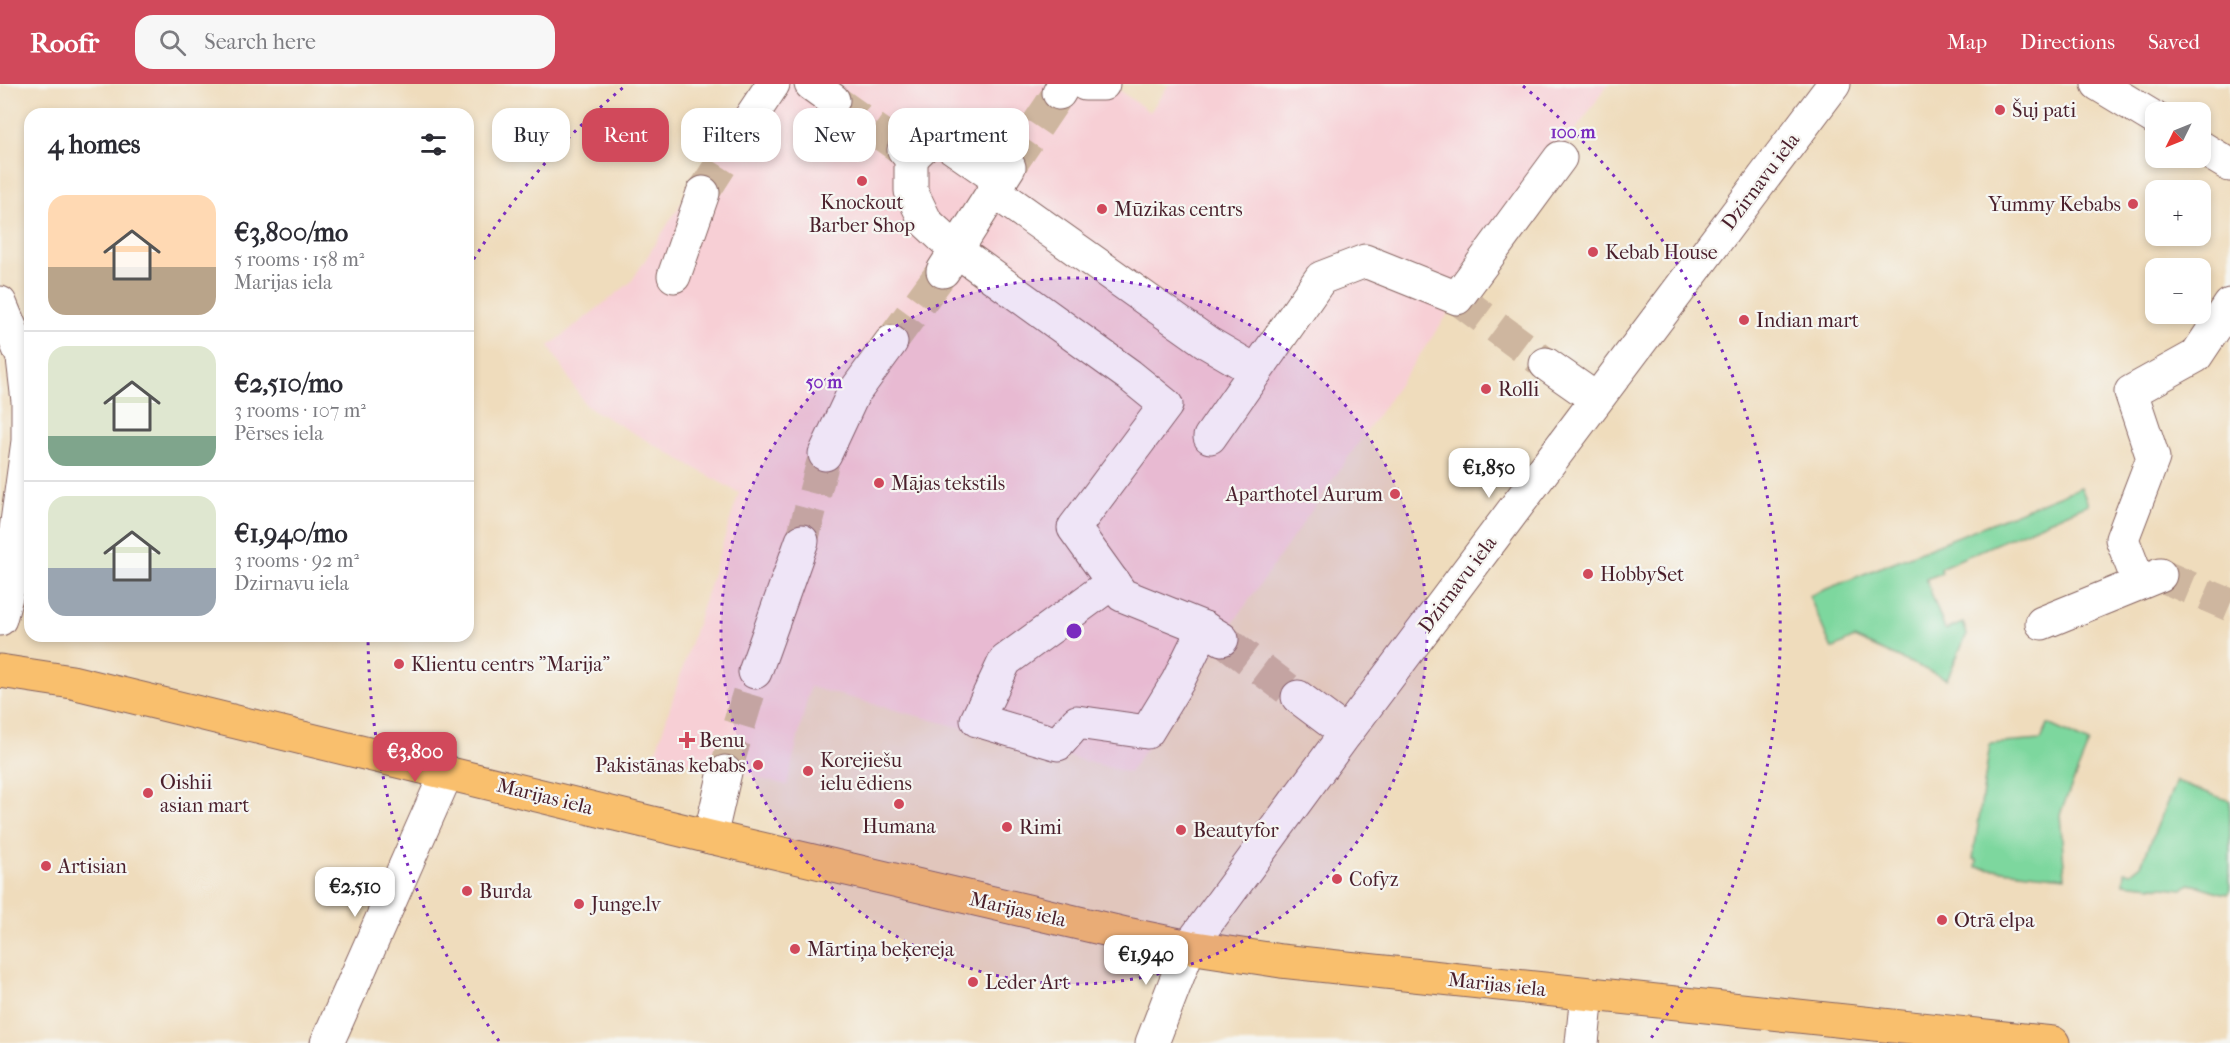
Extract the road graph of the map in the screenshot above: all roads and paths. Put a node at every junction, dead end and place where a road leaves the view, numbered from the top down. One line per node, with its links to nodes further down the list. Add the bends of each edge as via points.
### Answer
1 (773, 84): 6 (street)
2 (1103, 84): 5 (street)
3 (1834, 84): 21 (street, Dzirnavu iela)
4 (2098, 84): 7 (street)
5 (1069, 87)
6 (757, 108)
7 (2145, 112)
8 (2211, 154): 10 (street)
9 (1560, 158): 20 (street, via 1457,298 1365,261 1321,278)
10 (2230, 165)
11 (1002, 180): 13 (street); 13 (street, via 935,135 908,154 911,191); 20 (street, via 1208,343)
12 (703, 193): 14 (street)
13 (950, 261): 26 (street, via 1130,375 1166,405 1074,528)
14 (674, 276)
15 (0, 303): 19 (street)
16 (2230, 305): 28 (street, via 2196,356 2132,392 2153,458 2122,539 2150,579)
17 (891, 342): 23 (street, via 853,394)
18 (1546, 364): 21 (street)
19 (24, 367)
20 (1256, 371): 22 (street)
21 (1596, 399): 32 (street, Dzirnavu iela)
22 (1210, 437)
23 (825, 454)
24 (24, 471): 27 (street, via 8,589)
25 (802, 541): 30 (street)
26 (1113, 582): 26 (street, via 1122,595 1213,633 1147,732 1077,722 1058,744 977,720 1005,661)
27 (0, 619)
28 (2042, 623)
29 (0, 671): 33 (main road, Marijas iela, via 72,682)
30 (755, 672)
31 (1298, 698): 32 (street)
32 (1346, 733): 36 (street, Dzirnavu iela)
33 (447, 772): 35 (main road, Marijas iela); 38 (street)
34 (724, 772): 35 (street)
35 (710, 837): 36 (main road, Marijas iela)
36 (1189, 947): 37 (main road, Marijas iela, via 1281,961); 39 (street, Dzirnavu iela)
37 (1587, 994): 40 (street); 41 (main road, Marijas iela)
38 (327, 1043)
39 (1152, 1043)
40 (1582, 1043)
41 (2053, 1043)

